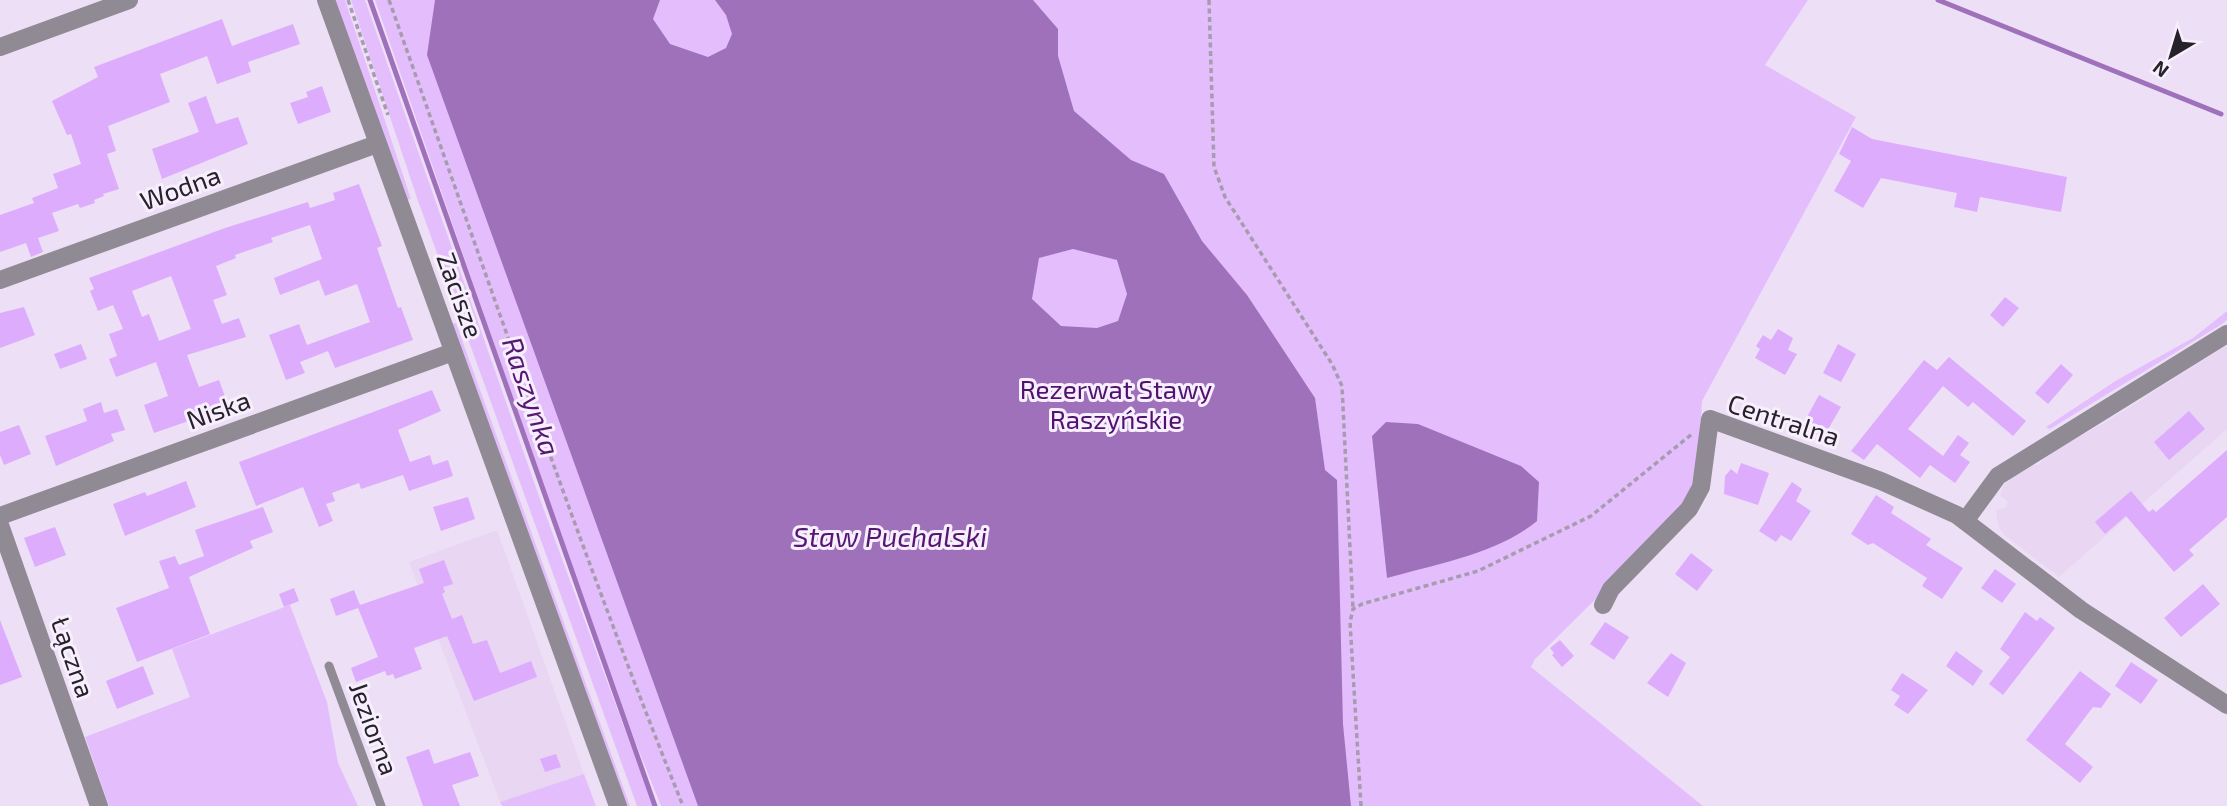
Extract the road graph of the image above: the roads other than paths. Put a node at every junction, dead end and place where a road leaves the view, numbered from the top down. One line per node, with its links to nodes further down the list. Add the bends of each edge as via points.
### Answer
1 (128, 0): 3 (street)
2 (326, 0): 4 (street, Zacisze)
3 (0, 47)
4 (377, 144): 5 (street, Wodna); 7 (street, Zacisze)
5 (0, 280)
6 (2227, 334): 9 (street, via 1998,477)
7 (453, 352): 8 (street, Niska); 16 (street, Zacisze)
8 (0, 516)
9 (1965, 521): 11 (street, Centralna, via 1870,477 1710,419 1701,487 1689,509 1611,589); 13 (street, Centralna, via 2081,610)
10 (0, 525): 14 (street, Łączna)
11 (1603, 605)
12 (329, 666): 15 (lane, Jeziorna)
13 (2227, 705)
14 (99, 806)
15 (381, 806)
16 (618, 806)

